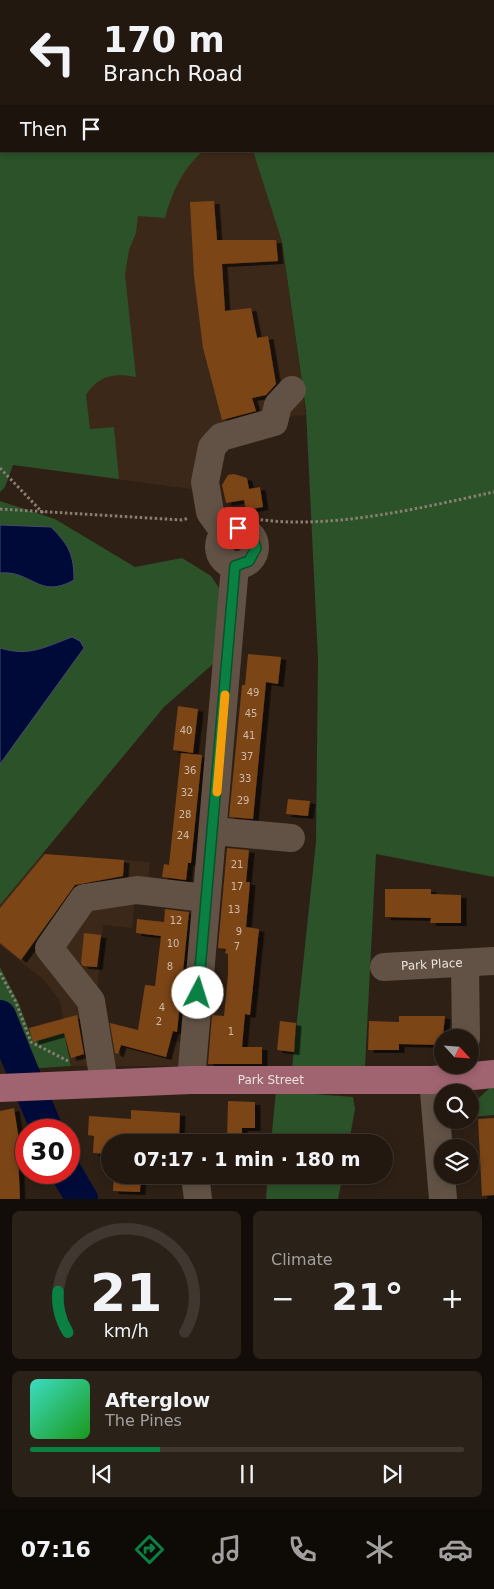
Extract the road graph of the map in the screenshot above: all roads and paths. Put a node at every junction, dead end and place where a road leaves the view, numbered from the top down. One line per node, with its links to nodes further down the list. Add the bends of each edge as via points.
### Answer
1 (292, 390): 6 (street, via 278,405 274,422 221,437 212,447 205,482)
2 (0, 468): 5 (path)
3 (494, 492): 6 (path, via 410,510 313,522 253,519 218,511)
4 (0, 510): 5 (path)
5 (43, 513): 6 (path)
6 (217, 522): 7 (street, via 219,553 228,564 235,566)
7 (214, 831): 8 (street); 9 (street)
8 (291, 838)
9 (205, 898): 19 (street); 21 (street, via 137,890 84,898 49,948 91,1001)
10 (494, 962): 11 (street)
11 (465, 964): 12 (street, Park Place); 14 (street, Park Place)
12 (384, 967)
13 (0, 974): 15 (path, via 15,1000 31,1042)
14 (466, 1029)
15 (68, 1062)
16 (479, 1072): 18 (main road, Park Street)
17 (453, 1074): 20 (main road, Park Street)
18 (494, 1074)
19 (191, 1080): 20 (main road, Park Street); 21 (main road, Park Street)
20 (433, 1080): 25 (street)
21 (104, 1082): 22 (main road, Park Street)
22 (8, 1087)
23 (196, 1184): 24 (street)
24 (198, 1199)
25 (443, 1199)

